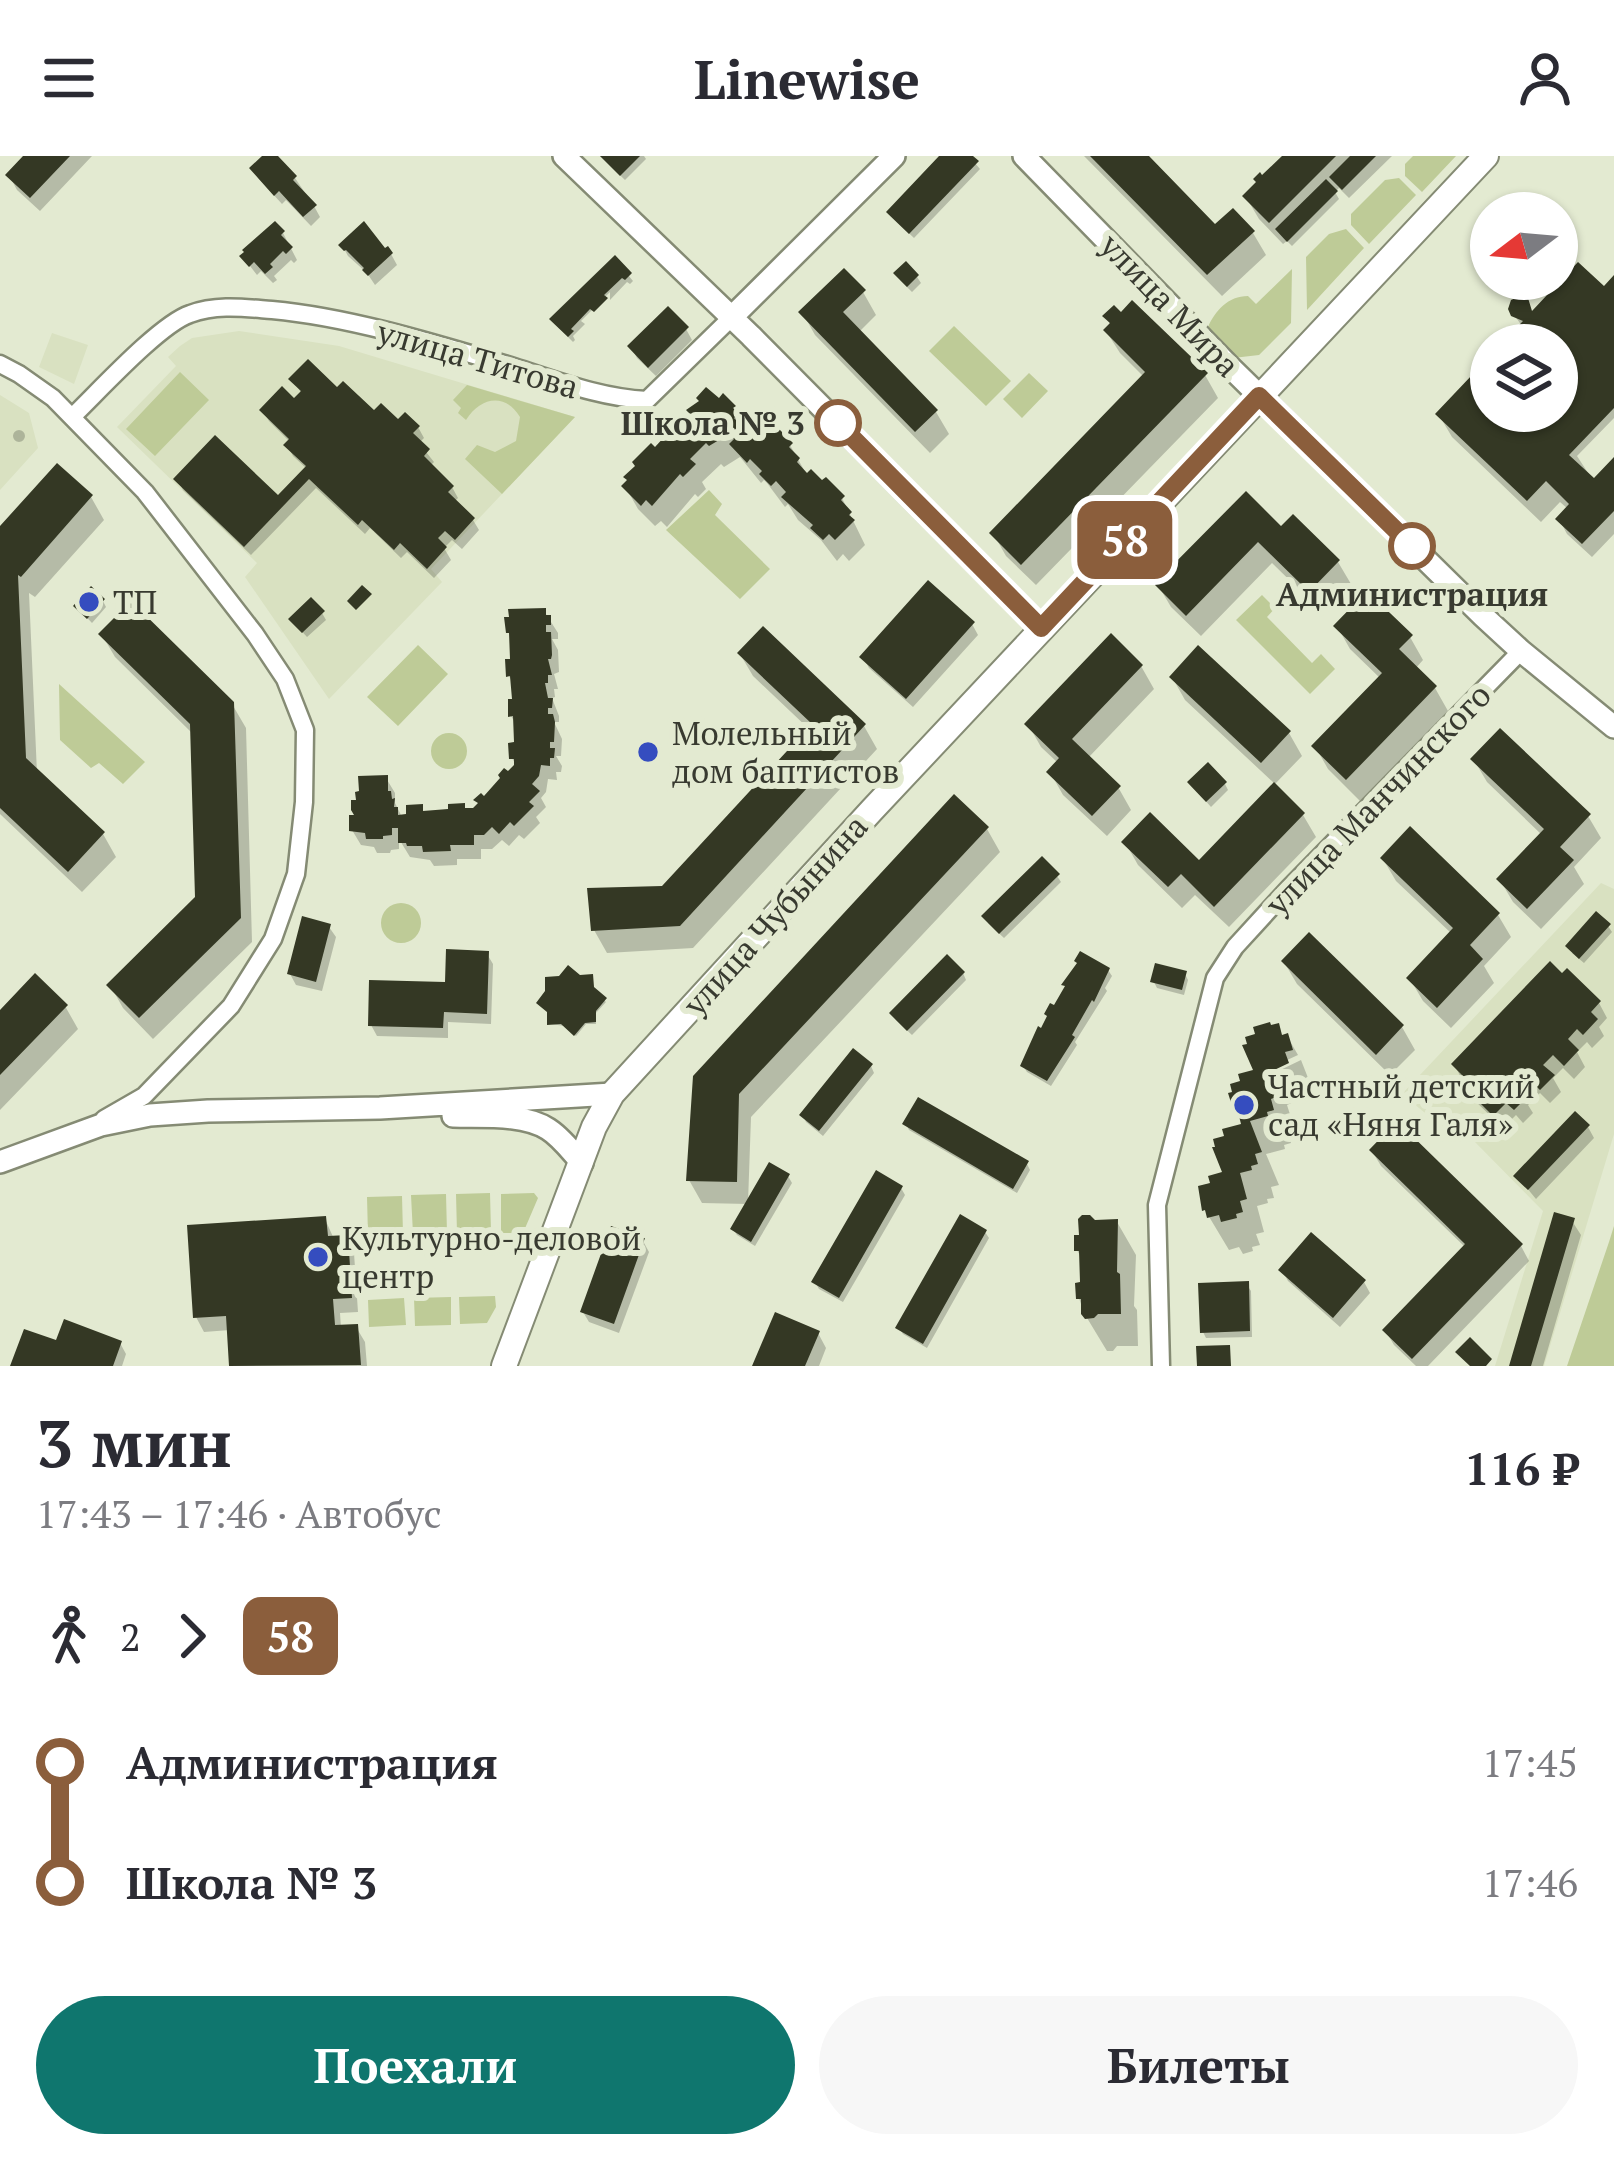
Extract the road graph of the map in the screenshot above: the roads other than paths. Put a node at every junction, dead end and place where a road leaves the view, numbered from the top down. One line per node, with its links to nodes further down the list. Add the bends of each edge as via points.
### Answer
1 (564, 156): 5 (street)
2 (894, 156): 5 (street, улица Титова)
3 (1024, 156): 7 (street, улица Мира)
4 (1486, 156): 7 (main road, улица Чубынина)
5 (732, 317): 8 (street, улица Титова, via 647,400 617,399 302,313 213,308 165,329); 9 (street)
6 (0, 364): 8 (street)
7 (1259, 396): 9 (main road, улица Чубынина); 10 (street, улица Мира)
8 (73, 416): 14 (street, via 145,492 255,634 305,730 296,874 273,940 231,1006 144,1096)
9 (1041, 628): 12 (main road, улица Чубынина)
10 (1521, 651): 11 (street, улица Мира); 18 (street, улица Манчинского, via 1215,977 1156,1205)
11 (1614, 727)
12 (613, 1094): 13 (street); 16 (main road, улица Чубынина)
13 (380, 1108): 14 (street, via 150,1115); 16 (street, via 533,1123)
14 (73, 1134): 15 (street)
15 (0, 1162)
16 (582, 1163): 17 (main road, улица Чубынина)
17 (504, 1366)
18 (1162, 1366)

